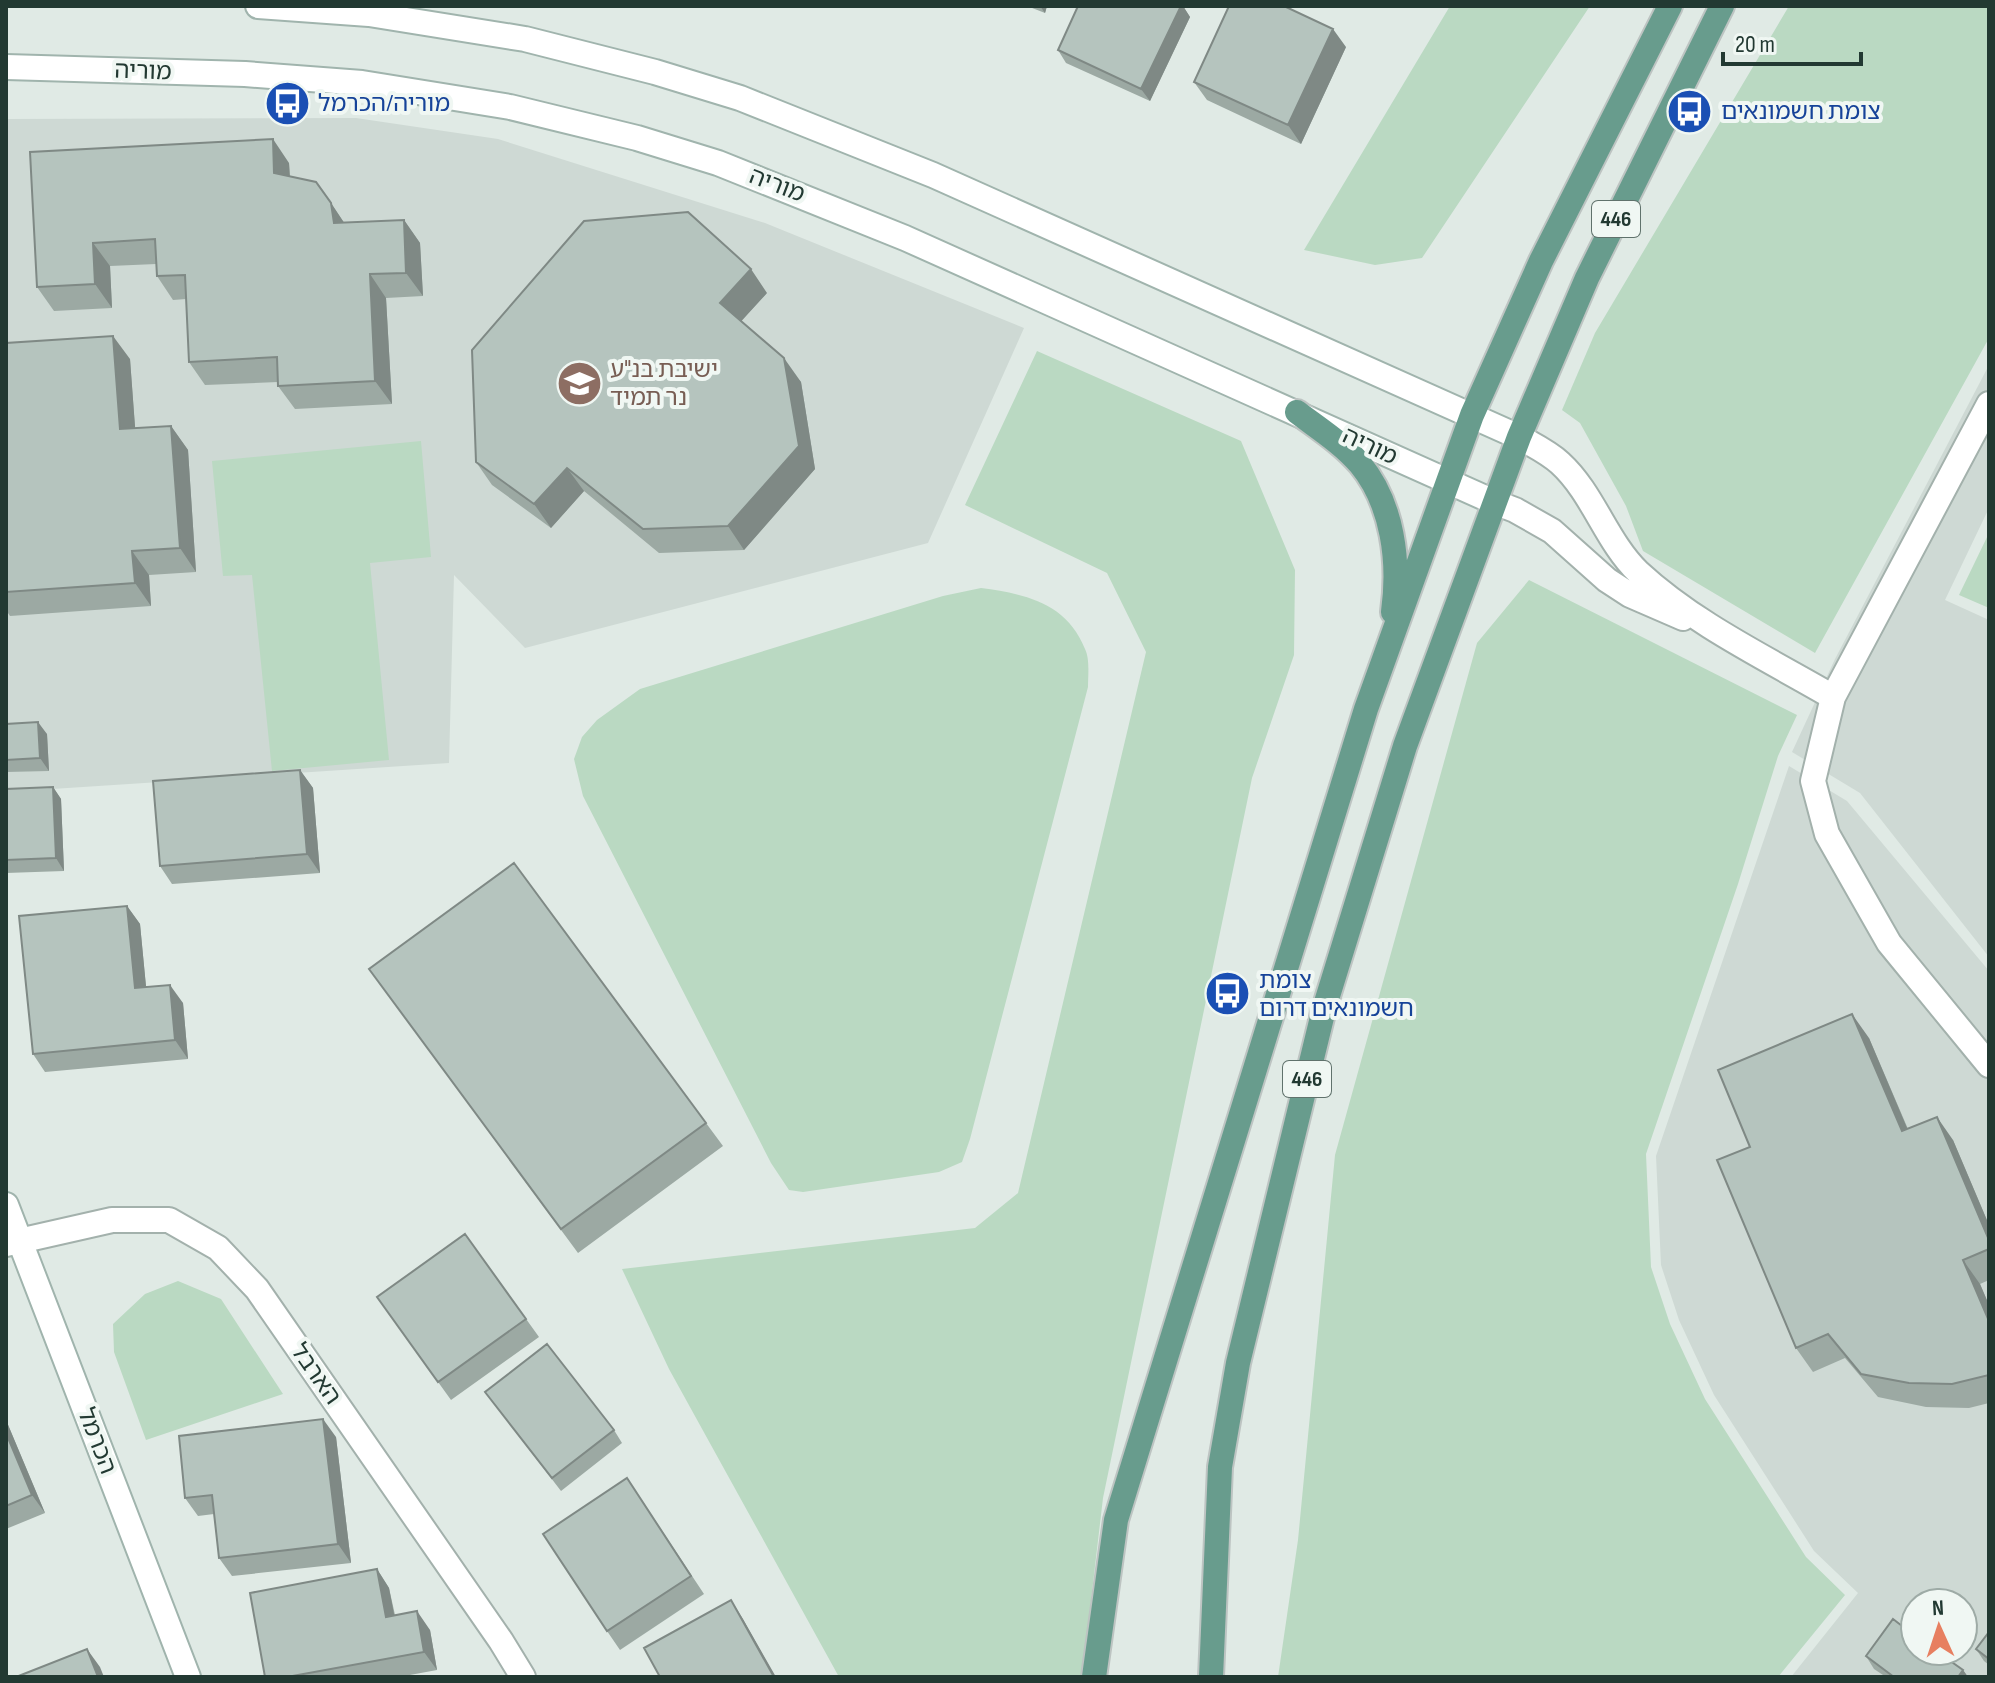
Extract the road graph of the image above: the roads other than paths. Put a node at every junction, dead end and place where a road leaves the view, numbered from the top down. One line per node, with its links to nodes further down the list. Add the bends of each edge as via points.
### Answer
1 (258, 6): 7 (street, via 369,14 513,37 740,98 933,175)
2 (1670, 6): 7 (main road, 446, via 1541,261)
3 (1722, 6): 8 (main road, 446, via 1587,278)
4 (6, 67): 6 (street, מוריה, via 362,83 510,107 637,138 806,196)
5 (1989, 404): 13 (street)
6 (1297, 412): 9 (street, מוריה); 12 (main road, via 1360,464 1382,503 1395,562)
7 (1472, 415): 8 (street); 9 (main road, 446)
8 (1519, 437): 10 (main road, 446); 11 (street, via 1561,465 1637,570)
9 (1448, 481): 10 (street, מוריה); 12 (main road, 446)
10 (1494, 502): 11 (street, מוריה, via 1552,531 1630,595); 20 (main road, 446, via 1405,746 1324,1009 1270,1226 1220,1467)
11 (1723, 633): 13 (street)
12 (1388, 649): 19 (main road, 446, via 1116,1520)
13 (1833, 697): 14 (street, via 1813,781 1827,834 1889,943)
14 (1989, 1065)
15 (6, 1205): 16 (street, הכרמל)
16 (13, 1242): 17 (street, הכרמל); 18 (street, הארבל, via 112,1220 169,1220 218,1248 257,1289)
17 (188, 1677)
18 (523, 1677)
19 (1094, 1677)
20 (1211, 1677)

